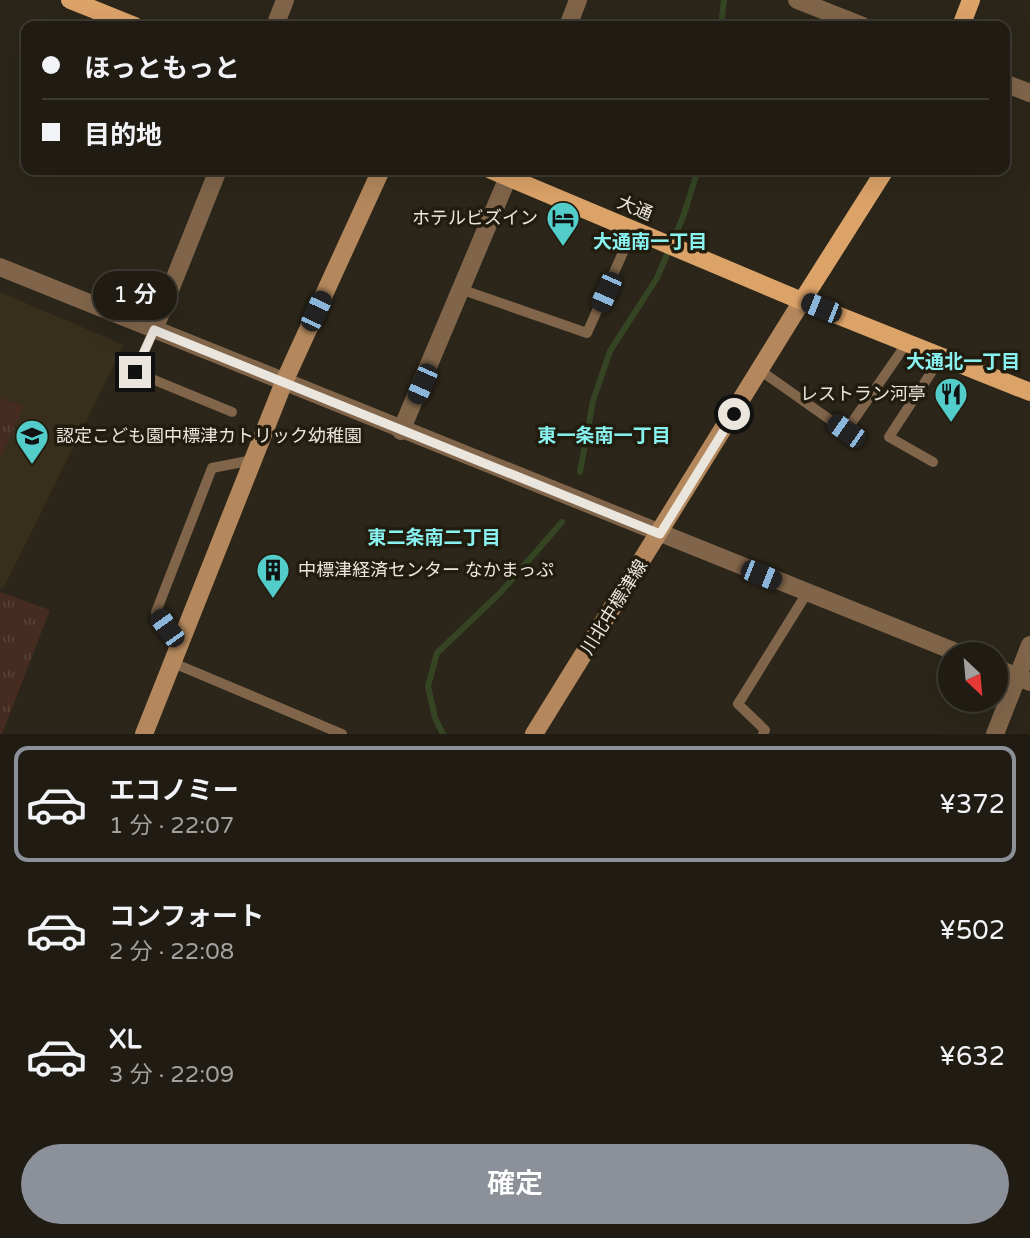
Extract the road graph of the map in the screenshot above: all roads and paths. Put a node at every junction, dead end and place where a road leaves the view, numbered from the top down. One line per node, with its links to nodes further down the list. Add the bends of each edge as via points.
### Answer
1 (70, 0): 6 (main road)
2 (285, 0): 7 (street)
3 (578, 0): 8 (street)
4 (797, 0): 9 (street)
5 (971, 0): 10 (main road)
6 (122, 21)
7 (277, 21)
8 (570, 21)
9 (850, 21)
10 (963, 21)
11 (1010, 85): 12 (street)
12 (1030, 93)
13 (216, 175): 22 (street)
14 (379, 175): 26 (street)
15 (509, 175): 20 (street)
16 (514, 175): 18 (main road, 大通)
17 (882, 175): 21 (main road)
18 (633, 229): 20 (lane, via 587,334); 21 (main road, 大通)
19 (0, 267): 22 (street)
20 (463, 290): 29 (street)
21 (803, 301): 23 (main road, 大通); 25 (street, 川北中標津線)
22 (154, 330): 26 (street); 28 (lane, via 135,372)
23 (907, 343): 24 (main road, 大通); 25 (lane, via 846,431)
24 (942, 356): 27 (main road, 大通); 31 (lane, via 889,437)
25 (761, 371): 32 (street, 川北中標津線)
26 (284, 382): 29 (street); 30 (street)
27 (1030, 392)
28 (232, 412)
29 (401, 431): 32 (street)
30 (253, 460): 34 (street); 34 (lane, via 212,468 156,612)
31 (933, 462)
32 (660, 534): 33 (street); 41 (street, 川北中標津線)
33 (807, 593): 35 (street); 42 (lane, via 738,704 765,730)
34 (178, 643): 37 (street)
35 (938, 645)
36 (1030, 645): 38 (street)
37 (171, 662): 39 (street); 40 (lane)
38 (1024, 679): 43 (street)
39 (144, 734)
40 (342, 734)
41 (534, 734)
42 (763, 734)
43 (995, 734)

